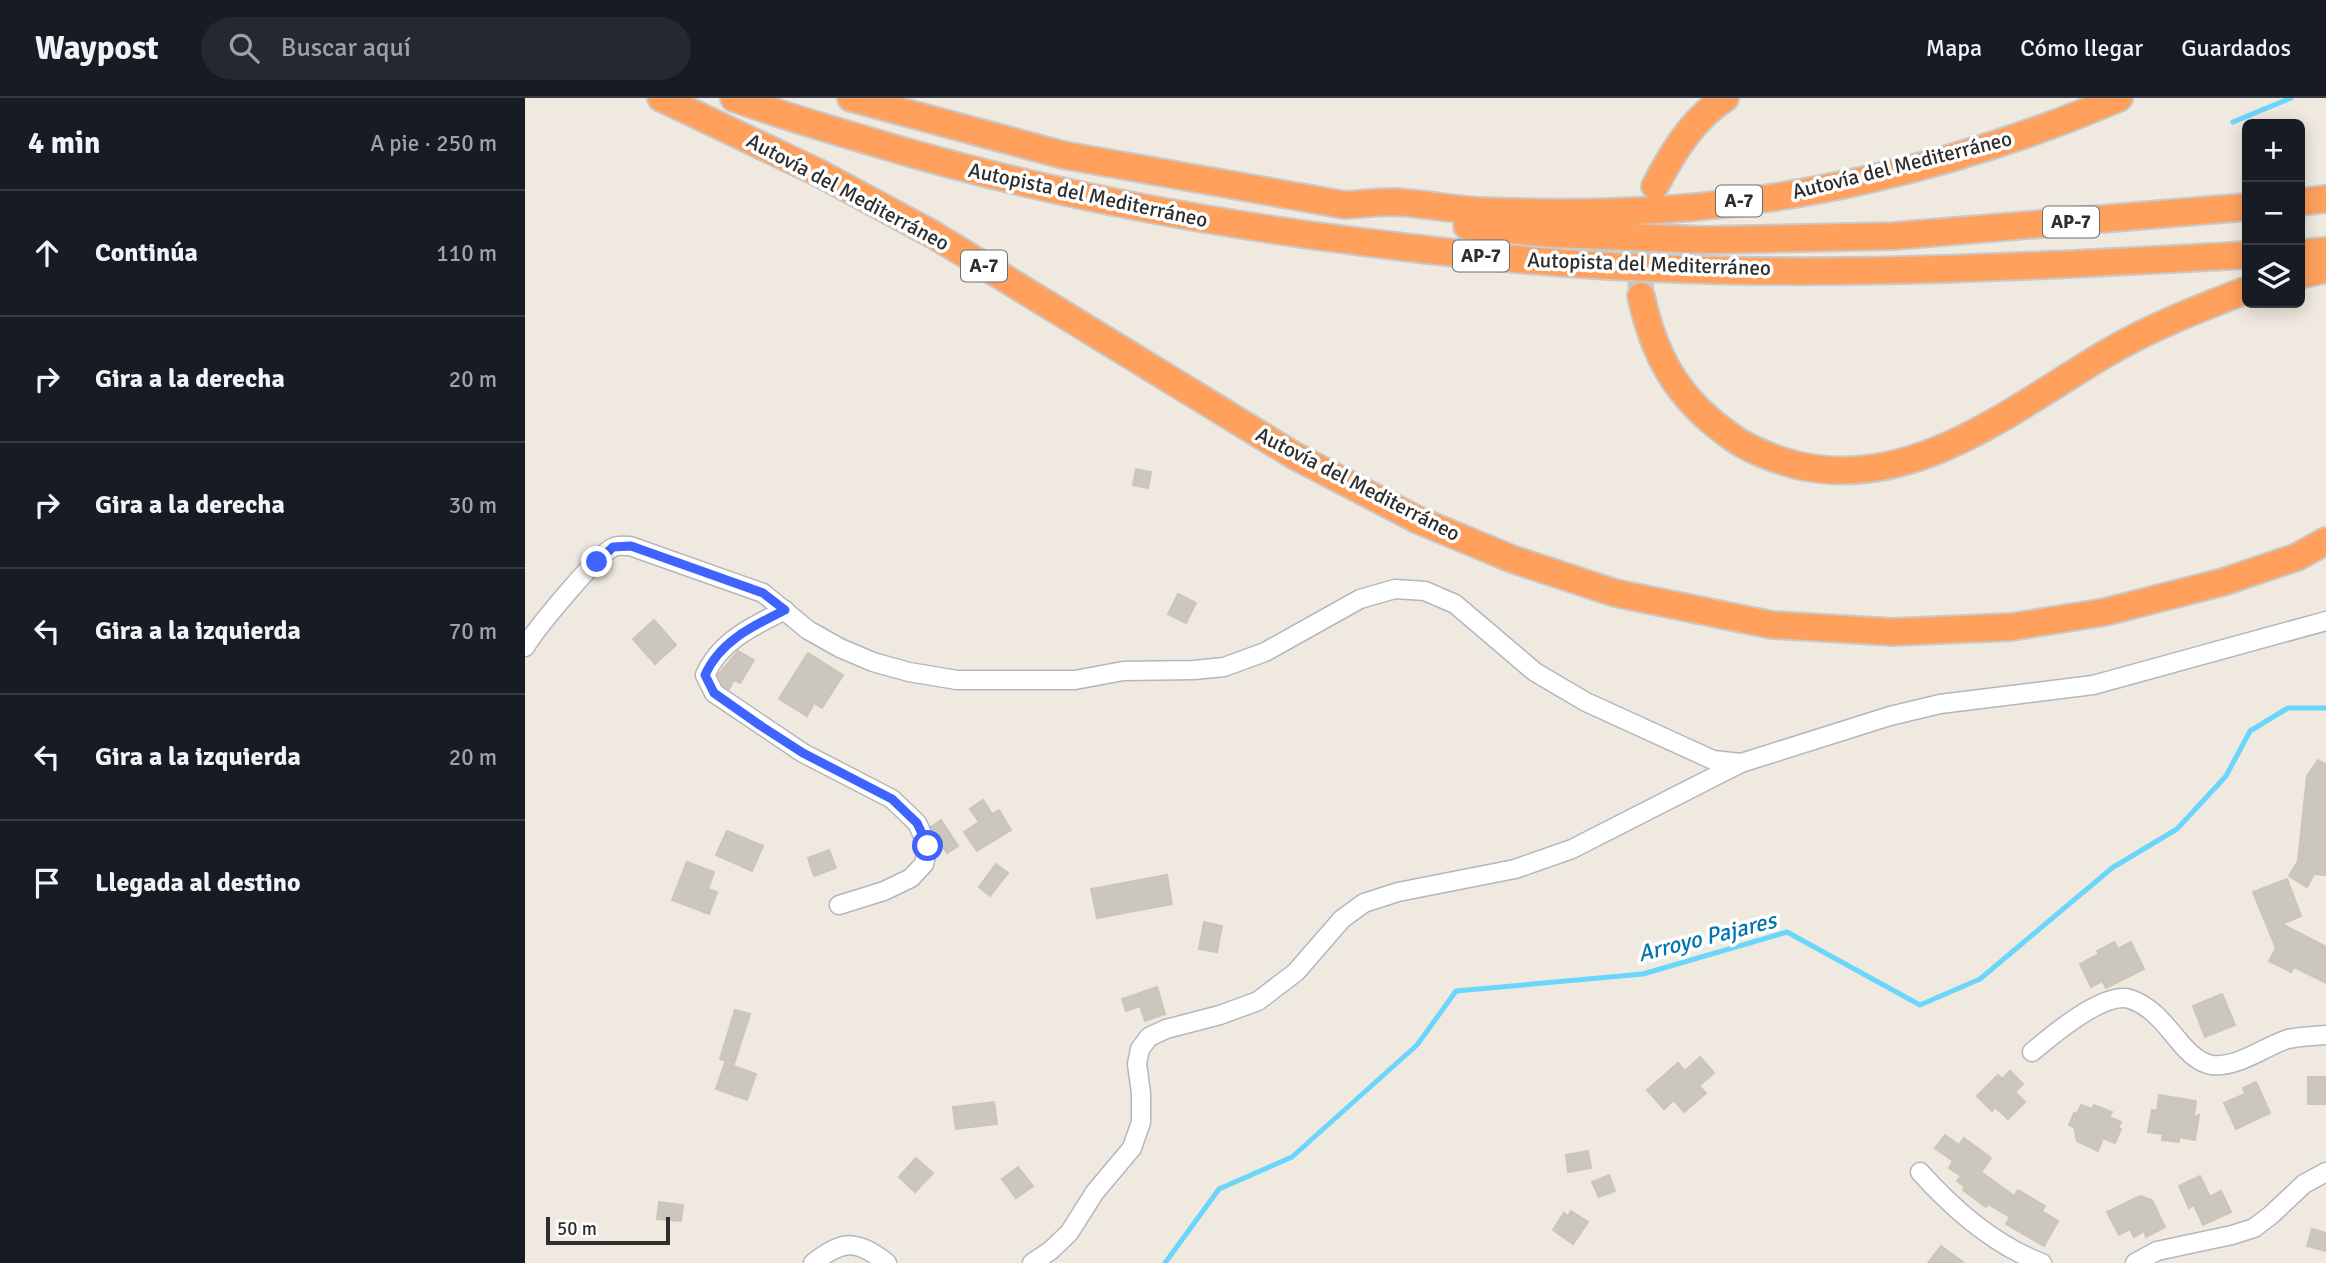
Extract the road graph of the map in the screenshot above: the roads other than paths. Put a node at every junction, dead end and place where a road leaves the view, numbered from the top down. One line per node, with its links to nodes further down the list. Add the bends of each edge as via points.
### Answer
1 (661, 98): 20 (highway, Autovía del Mediterráneo / A-7, via 817,172 934,235 1296,456 1418,520 1512,559 1615,593 1772,625 1893,632 2011,627 2105,612 2223,582)
2 (734, 98): 13 (highway, Autopista del Mediterráneo / AP-7, via 957,168 1111,204 1272,231 1471,256 1677,269 1841,270)
3 (851, 98): 9 (highway, Autovía del Mediterráneo / A-7, via 1063,155)
4 (1725, 98): 6 (highway, via 1694,124)
5 (2119, 98): 9 (highway, Autovía del Mediterráneo / A-7, via 2060,123 1947,158 1780,195 1610,212 1482,211 1392,202)
6 (1655, 186)
7 (2326, 200): 8 (highway)
8 (2305, 202)
9 (1345, 205): 10 (highway, Autopista del Mediterráneo / AP-7, via 1392,220 1553,234 1705,240 1894,236)
10 (2242, 207)
11 (2326, 251): 12 (highway)
12 (2305, 253)
13 (2242, 255)
14 (2326, 269): 15 (highway)
15 (2305, 274)
16 (2242, 292): 17 (highway, via 2109,352 1985,429 1934,453 1890,466 1847,471 1772,459 1737,442 1703,417 1659,356)
17 (1641, 296)
18 (2326, 541): 20 (highway, Autovía del Mediterráneo / A-7)
19 (2326, 554): 20 (highway)
20 (2297, 557)
21 (785, 610): 23 (street, via 763,593 728,580 631,546 613,547 541,622); 24 (street, via 840,648 909,673 957,680 1075,680 1123,671 1224,667 1265,652 1360,599 1395,589 1425,591 1455,604 1535,672 1586,702 1713,760); 25 (street, via 744,631 713,657 705,675 714,693 803,753 892,799 917,823 928,846 924,864 911,878)
22 (2326, 621): 24 (street, via 2093,685 1940,704 1903,713)
23 (525, 647)
24 (1741, 764): 32 (street, via 1572,849 1515,869 1364,903 1342,919 1296,972 1258,1001 1149,1037 1137,1064 1141,1122 1132,1148 1095,1192 1069,1233)
25 (839, 905)
26 (2326, 1035): 27 (street, via 2289,1039 2226,1064 2205,1063 2187,1050 2163,1020 2127,998 2088,1012)
27 (2032, 1052)
28 (1920, 1172): 33 (street, via 1944,1199 1987,1234)
29 (2326, 1172): 34 (street, via 2304,1184 2254,1228 2157,1251)
30 (813, 1263): 31 (street, via 851,1244)
31 (887, 1263)
32 (1031, 1263)
33 (2042, 1263)
34 (2135, 1263)

